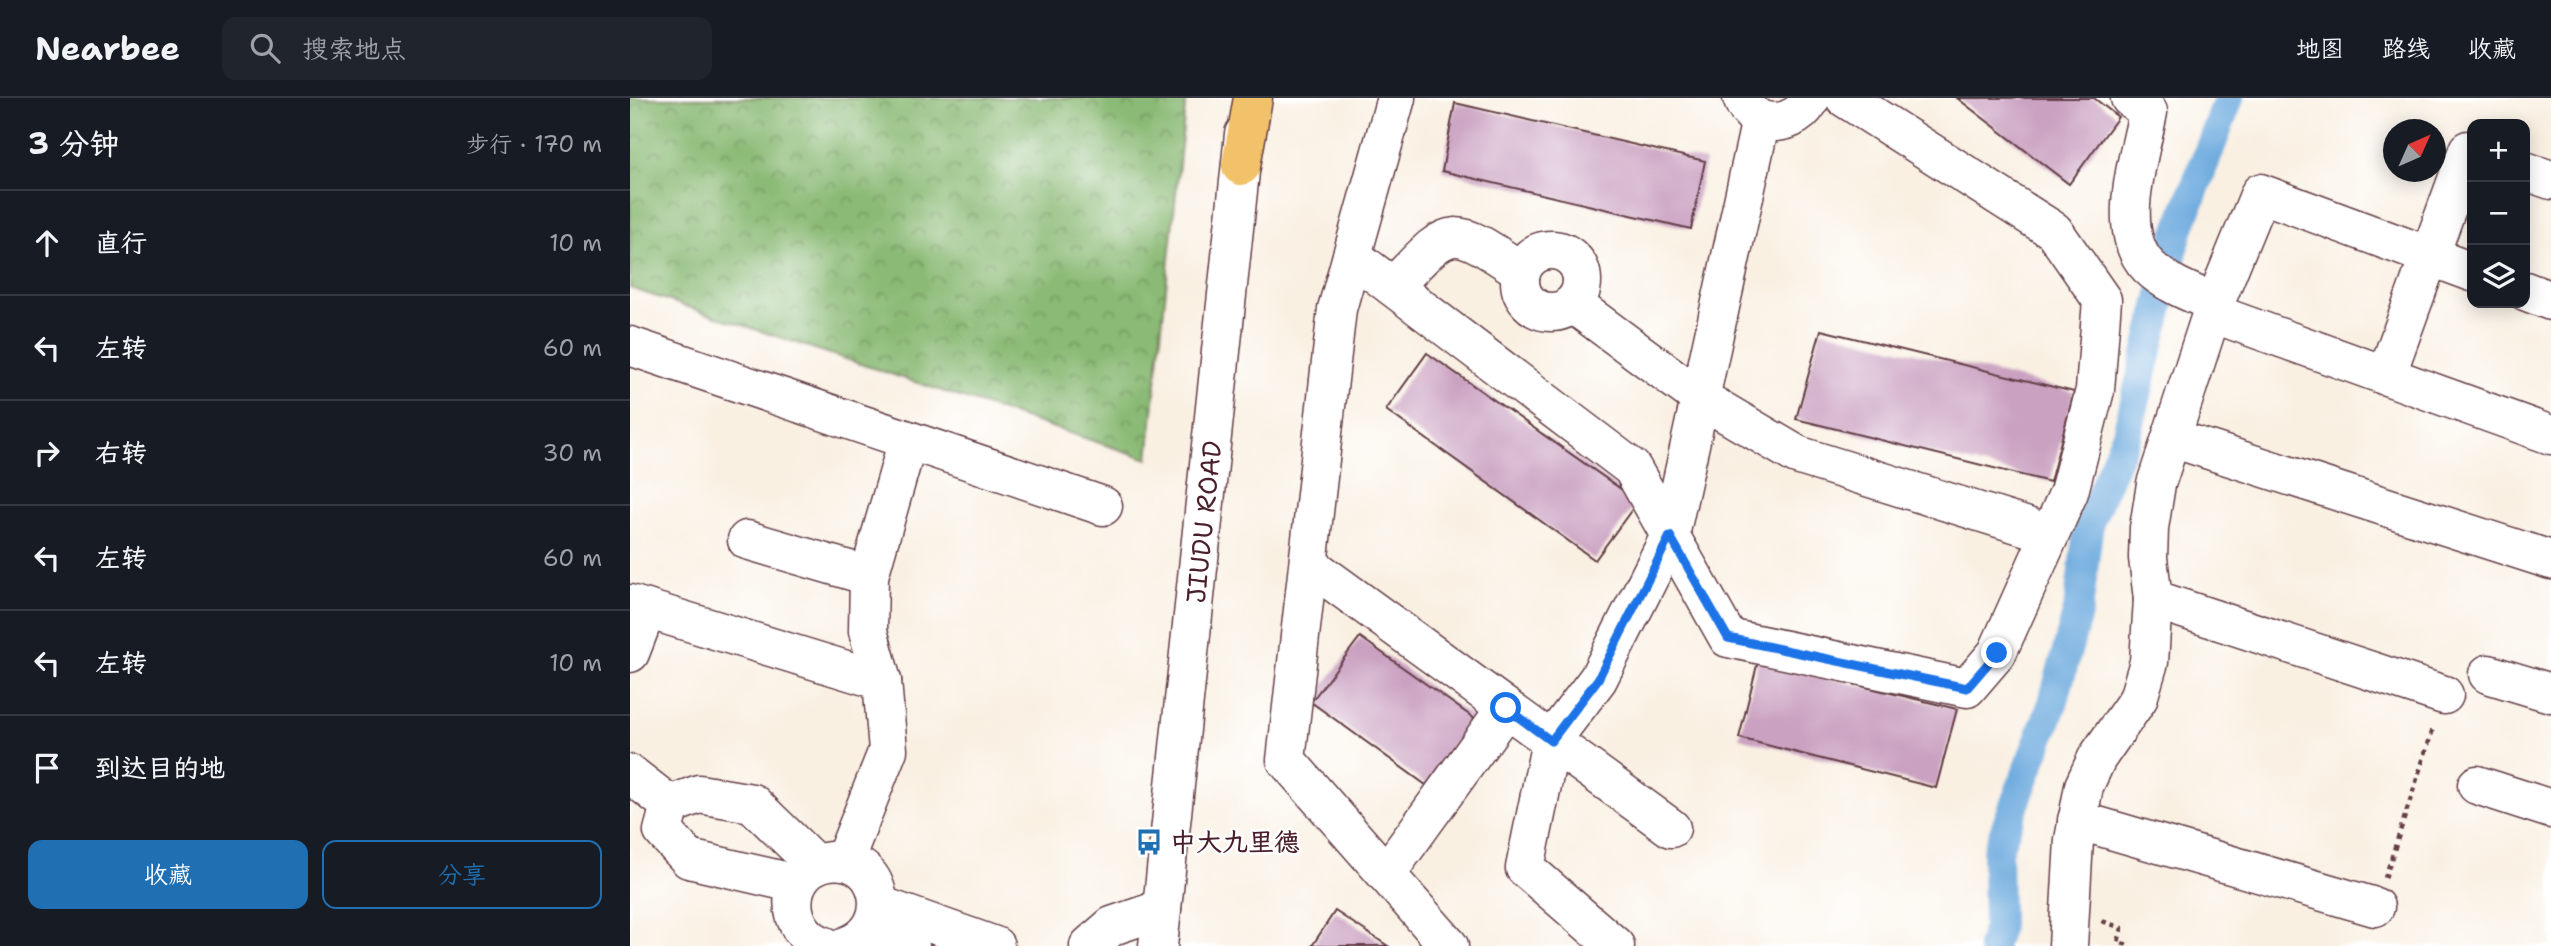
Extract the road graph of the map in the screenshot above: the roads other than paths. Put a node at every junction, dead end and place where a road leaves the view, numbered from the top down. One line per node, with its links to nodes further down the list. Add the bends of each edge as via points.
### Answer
1 (1247, 98): 9 (street, JIUDU ROAD)
2 (1253, 98): 9 (highway)
3 (1396, 98): 13 (street)
4 (1811, 98): 7 (street, via 1795,118 1784,122)
5 (1845, 98): 26 (street, via 2054,231 2102,300 2095,390 2069,492)
6 (2130, 98): 18 (street, via 2148,112 2129,216 2134,245 2149,268)
7 (1752, 109): 21 (street)
8 (2467, 153): 12 (street)
9 (1241, 166): 50 (street, JIUDU ROAD)
10 (2530, 173): 11 (street)
11 (2551, 180)
12 (2429, 256): 14 (street); 18 (street, via 2260,193); 20 (street)
13 (1352, 257): 15 (street); 30 (street, via 1337,309)
14 (2467, 270)
15 (1393, 287): 21 (street, via 1434,244 1455,235 1475,240 1521,271 1521,291 1534,307 1554,313 1573,304); 27 (street, via 1632,468)
16 (2530, 293): 17 (street)
17 (2551, 301)
18 (2214, 308): 20 (street); 23 (street)
19 (630, 346): 24 (street)
20 (2386, 376): 22 (street)
21 (1700, 398): 26 (street, via 1797,455); 27 (street)
22 (2551, 435)
23 (2172, 438): 29 (street); 32 (street, via 2155,484 2149,528)
24 (908, 440): 25 (street); 31 (street)
25 (1102, 506)
26 (2050, 534): 27 (street, via 1997,653 1967,688 1728,638)
27 (1670, 536): 40 (street, via 1598,679)
28 (747, 540): 31 (street)
29 (2551, 560)
30 (1310, 565): 39 (street); 48 (street, via 1286,760)
31 (869, 576): 36 (street, via 868,631)
32 (2153, 599): 38 (street); 45 (street, via 2149,662 2138,699 2097,758 2084,786)
33 (638, 606): 34 (street); 36 (street)
34 (630, 653)
35 (2488, 674): 37 (street)
36 (882, 681): 47 (street, via 888,750)
37 (2551, 693)
38 (2444, 695)
39 (1506, 708): 40 (street); 48 (street)
40 (1551, 741): 46 (street); 57 (street, via 1525,868)
41 (630, 774): 43 (street)
42 (2477, 785): 44 (street)
43 (670, 805): 47 (street, via 699,794 752,803); 47 (street, via 663,831 689,859)
44 (2551, 808)
45 (2077, 820): 49 (street); 58 (street)
46 (1671, 828)
47 (819, 870): 51 (street, via 792,911 797,924); 51 (street, via 858,866 877,890)
48 (1386, 874): 56 (street)
49 (2375, 907)
50 (1162, 909): 54 (street, via 1112,926); 55 (street, JIUDU ROAD)
51 (842, 936): 52 (street); 53 (street)
52 (910, 946)
53 (995, 946)
54 (1089, 946)
55 (1158, 946)
56 (1448, 946)
57 (1615, 946)
58 (2068, 946)

